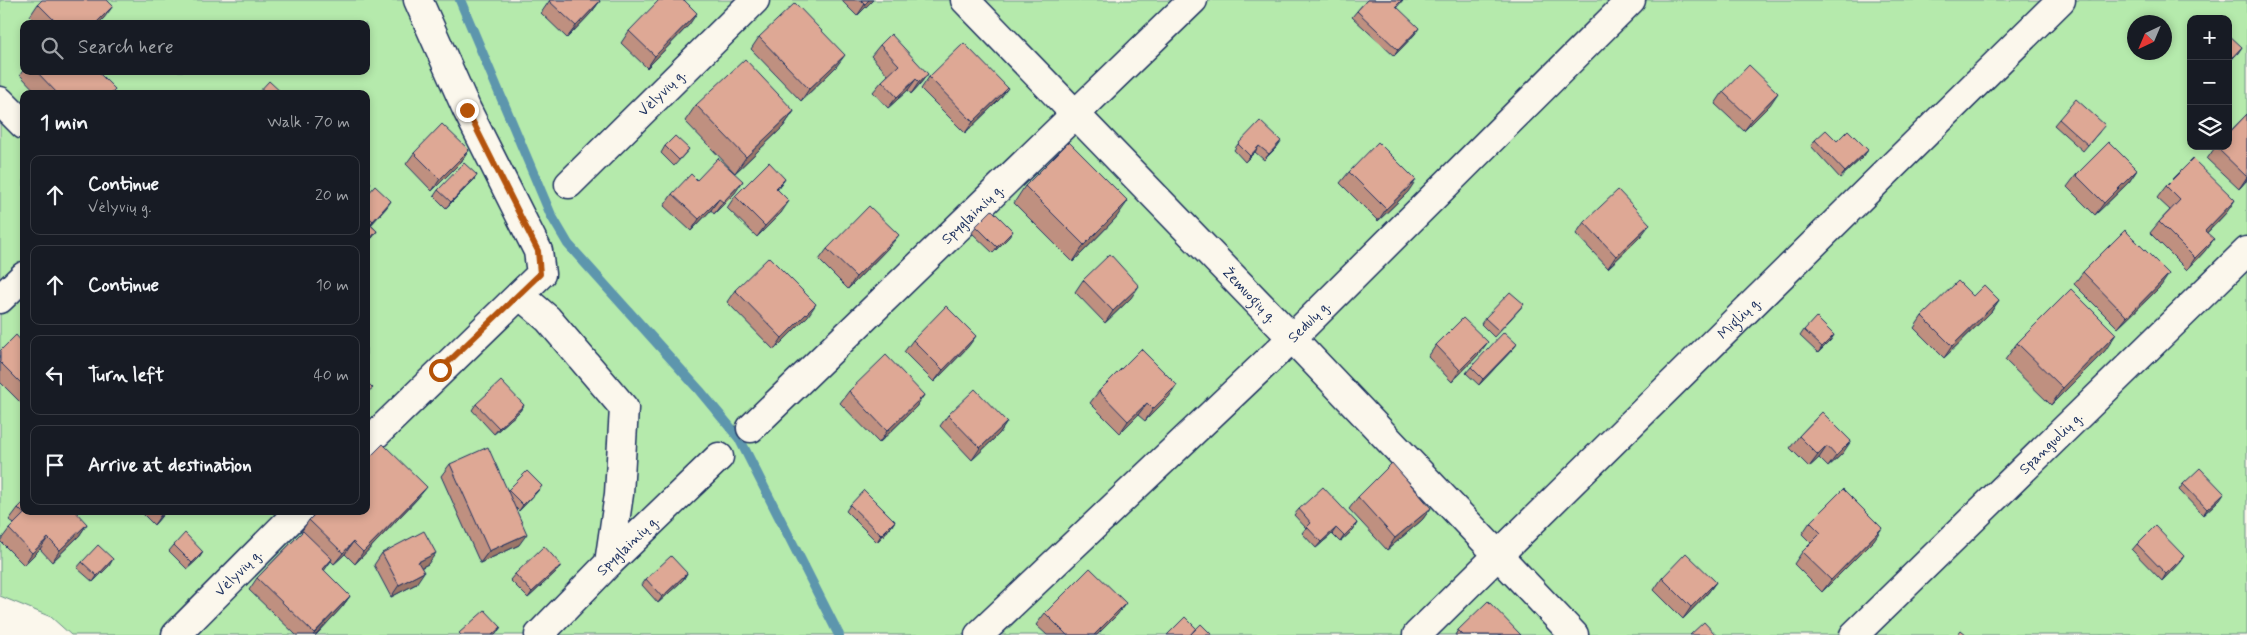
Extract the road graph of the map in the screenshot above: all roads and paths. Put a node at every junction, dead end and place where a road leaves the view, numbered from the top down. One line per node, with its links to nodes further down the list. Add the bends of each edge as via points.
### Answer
1 (418, 0): 13 (street, via 467,110 538,251 540,274)
2 (755, 0): 10 (street, Vėlyvių g.)
3 (965, 0): 8 (street, Žemuogių g.)
4 (1194, 0): 8 (street, Spyglainių g.)
5 (1631, 0): 15 (street, Sedulų g.)
6 (2061, 0): 20 (street, Miglių g.)
7 (0, 101): 9 (street)
8 (1075, 116): 15 (street, Žemuogių g.); 16 (street, Spyglainių g.)
9 (20, 121)
10 (569, 184)
11 (2247, 251): 27 (street, Spanguolių g.)
12 (20, 280): 14 (street)
13 (520, 295): 17 (street); 21 (street, via 548,319 624,408 620,494)
14 (0, 299)
15 (1292, 338): 20 (street, Žemuogių g.); 24 (street, Sedulų g.)
16 (751, 428)
17 (370, 440)
18 (720, 457): 21 (street, Spyglainių g.)
19 (295, 515): 22 (street, Vėlyvių g.)
20 (1498, 555): 25 (street, Miglių g.); 26 (street, Žemuogių g.)
21 (609, 563): 23 (street, Spyglainių g.)
22 (176, 635)
23 (539, 635)
24 (979, 635)
25 (1416, 635)
26 (1574, 635)
27 (1854, 635)

